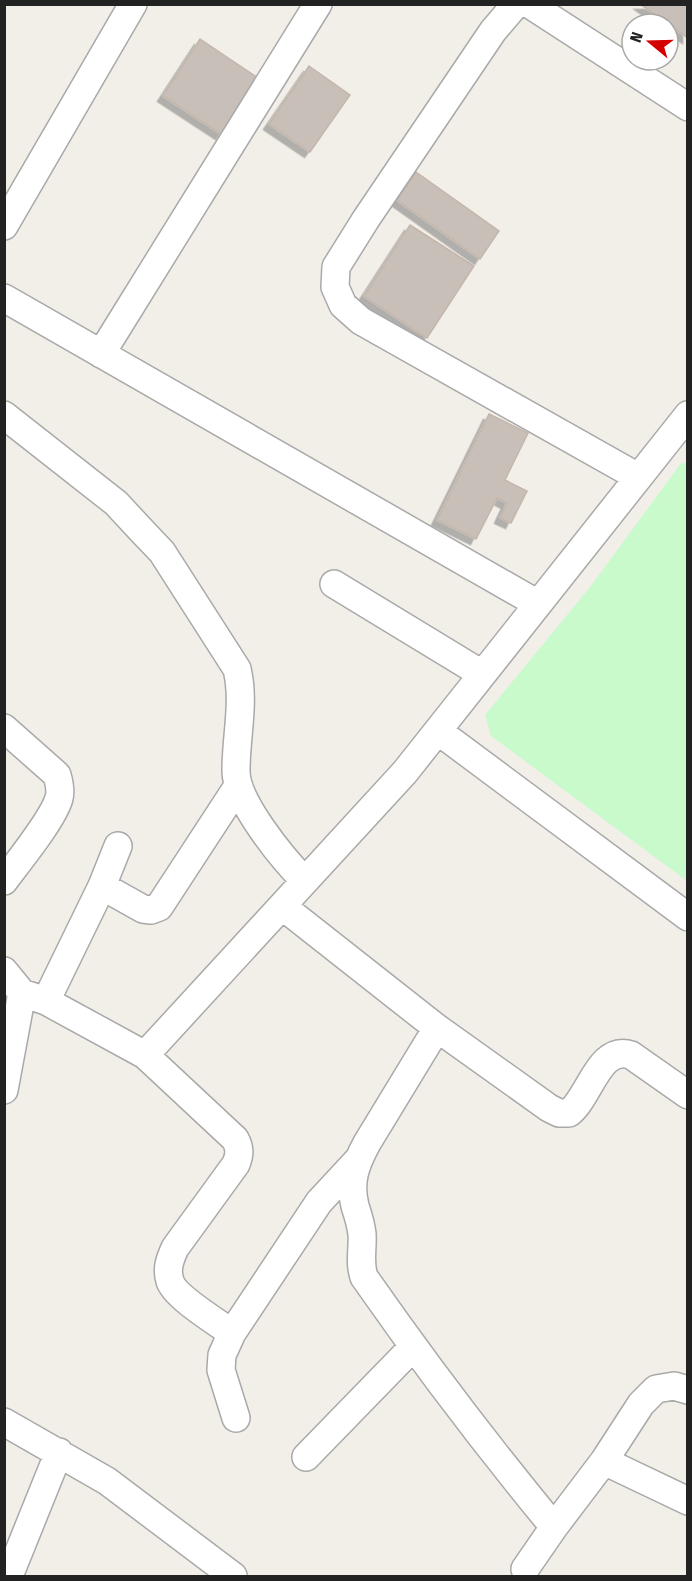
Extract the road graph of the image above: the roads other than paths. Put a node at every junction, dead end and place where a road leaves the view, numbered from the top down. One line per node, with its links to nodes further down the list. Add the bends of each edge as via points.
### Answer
1 (133, 4): 5 (street)
2 (318, 4): 7 (street)
3 (515, 6): 4 (street); 10 (street, via 493,31 366,219 336,267 335,287 343,305 361,321)
4 (687, 107)
5 (4, 226)
6 (4, 298): 7 (street)
7 (101, 354): 12 (street)
8 (687, 415): 10 (street)
9 (4, 416): 16 (street, via 116,503 162,552 237,669 241,683 235,772)
10 (638, 477): 12 (street)
11 (334, 584): 13 (street)
12 (538, 604): 13 (street)
13 (482, 674): 15 (street)
14 (4, 728): 18 (street, via 57,775 59,784 59,798 51,816)
15 (438, 731): 19 (street); 22 (street)
16 (238, 786): 19 (street, via 277,850); 20 (street, via 159,907 143,909)
17 (118, 846): 20 (street)
18 (4, 881)
19 (305, 881): 21 (street)
20 (102, 886): 24 (street)
21 (282, 906): 25 (street); 27 (street)
22 (687, 917)
23 (4, 971): 24 (street)
24 (34, 997): 26 (street); 27 (street)
25 (437, 1028): 29 (street, via 559,1113 569,1113 578,1107 604,1062 622,1052); 30 (street)
26 (9, 1037): 28 (street)
27 (145, 1054): 31 (street, via 239,1146 236,1164 175,1248 168,1272 177,1293)
28 (4, 1090)
29 (687, 1095)
30 (357, 1160): 31 (street, via 319,1202); 32 (street, via 352,1194 362,1230 361,1268)
31 (232, 1333): 34 (street, via 222,1355 221,1370)
32 (413, 1347): 37 (street); 40 (street)
33 (687, 1389): 38 (street, via 656,1389 641,1404)
34 (236, 1418)
35 (4, 1422): 36 (street)
36 (59, 1452): 42 (street); 43 (street, via 106,1481)
37 (306, 1457)
38 (604, 1461): 39 (street); 40 (street)
39 (687, 1501)
40 (554, 1527): 41 (street)
41 (525, 1569)
42 (9, 1576)
43 (233, 1576)

